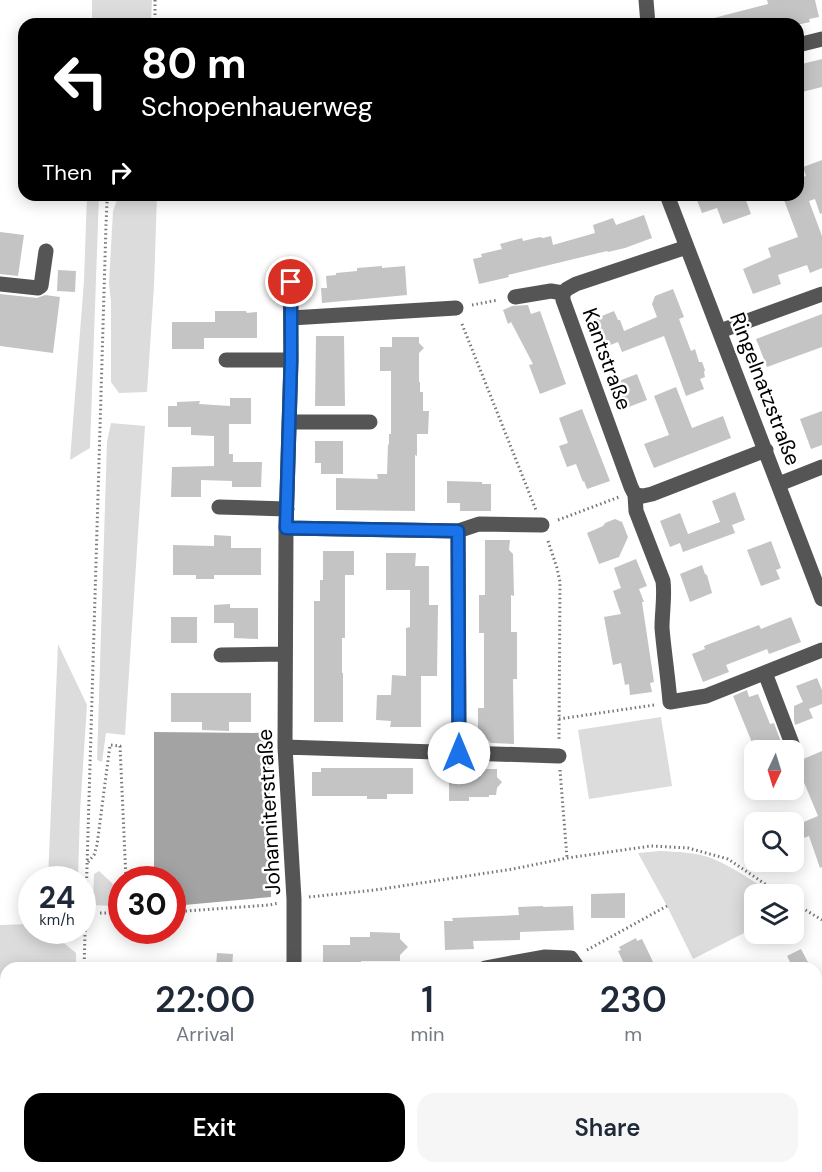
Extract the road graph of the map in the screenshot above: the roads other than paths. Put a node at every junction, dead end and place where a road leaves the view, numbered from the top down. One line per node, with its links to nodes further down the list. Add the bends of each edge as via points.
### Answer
1 (646, 0): 2 (street)
2 (648, 18)
3 (822, 39): 4 (street)
4 (804, 44)
5 (669, 201): 6 (street, Ringelnatzstraße)
6 (687, 247): 10 (street, Kantstraße, via 576,284); 15 (street, Ringelnatzstraße)
7 (46, 251): 9 (street, via 41,286)
8 (290, 264): 14 (street, Johanniterstraße)
9 (0, 284)
10 (563, 293): 12 (street); 23 (street, Kantstraße)
11 (822, 294): 15 (street)
12 (515, 297)
13 (456, 308): 14 (street)
14 (291, 318): 17 (street, Johanniterstraße)
15 (720, 331): 20 (street, Ringelnatzstraße)
16 (226, 360): 17 (street)
17 (291, 360): 18 (street, Johanniterstraße)
18 (289, 422): 19 (street); 25 (street, Johanniterstraße)
19 (370, 422)
20 (766, 450): 22 (street, Ringelnatzstraße); 23 (street, via 652,494)
21 (822, 467): 22 (street)
22 (779, 484): 29 (street, Ringelnatzstraße)
23 (636, 495): 33 (street, Kantstraße, via 636,511 663,581 670,702 706,696)
24 (219, 507): 25 (street)
25 (287, 509): 27 (street, Johanniterstraße)
26 (542, 525): 28 (street, via 478,524)
27 (286, 528): 28 (street); 31 (street, Johanniterstraße)
28 (458, 531): 36 (street)
29 (822, 599)
30 (822, 650): 33 (street)
31 (285, 654): 32 (street); 35 (street, Johanniterstraße)
32 (221, 655)
33 (765, 673): 34 (street)
34 (791, 740)
35 (285, 747): 36 (street); 38 (street, Johanniterstraße)
36 (459, 753): 37 (street)
37 (559, 756)
38 (294, 962)
39 (517, 962): 40 (street, via 544,957)
40 (570, 962)

